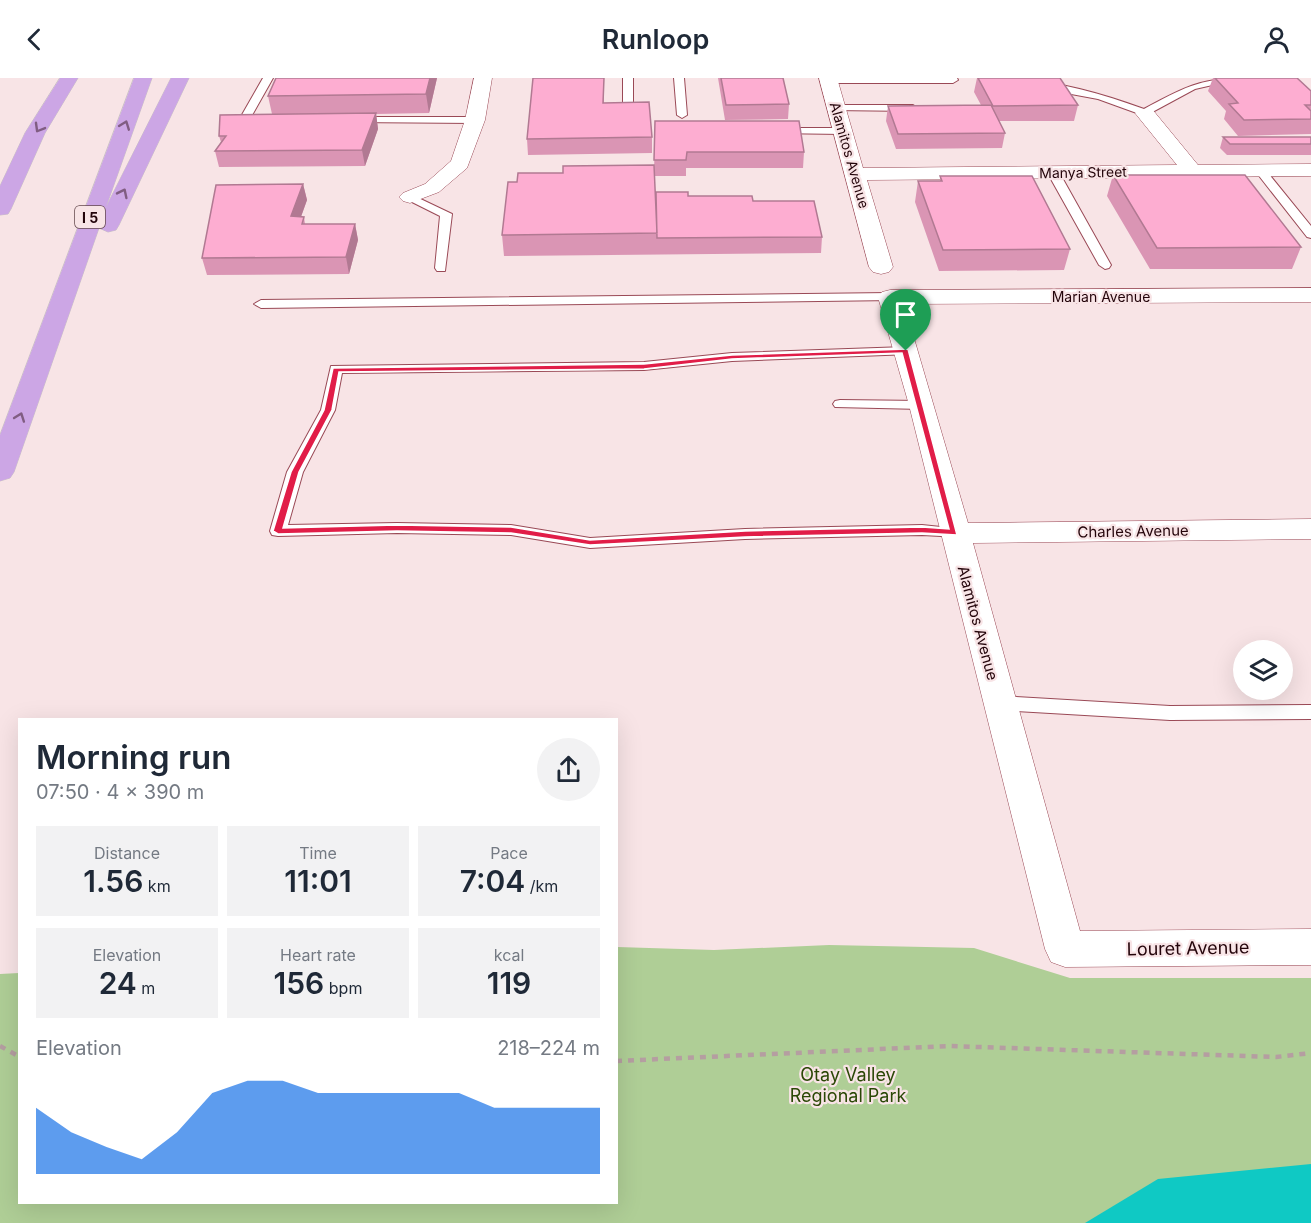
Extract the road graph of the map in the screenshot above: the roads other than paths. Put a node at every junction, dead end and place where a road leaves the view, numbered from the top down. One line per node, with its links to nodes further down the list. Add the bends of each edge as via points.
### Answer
1 (69, 78): 28 (highway, one-way to 28, via 35,133)
2 (143, 78): 37 (highway, I 5, one-way to 2)
3 (180, 78): 37 (highway, one-way to 3)
4 (268, 78): 17 (lane, via 244,120)
5 (483, 78): 19 (street)
6 (628, 78): 15 (lane)
7 (679, 78): 16 (lane)
8 (1002, 78): 14 (lane, via 1100,96)
9 (1238, 78): 14 (lane, via 1192,87)
10 (829, 79): 11 (lane); 12 (street, Alamitos Avenue)
11 (953, 80)
12 (836, 108): 13 (lane); 21 (street, Alamitos Avenue)
13 (928, 108)
14 (1145, 113): 24 (street)
15 (628, 115)
16 (682, 115)
17 (267, 120)
18 (336, 120): 19 (lane)
19 (475, 120): 27 (street, via 460,164 432,188)
20 (763, 131): 21 (lane)
21 (843, 131): 26 (street, Alamitos Avenue)
22 (1260, 170): 23 (street, Manya Street); 24 (street, Manya Street); 29 (lane)
23 (1311, 170)
24 (1192, 171): 25 (street, Manya Street)
25 (1053, 172): 26 (street, Manya Street); 30 (lane)
26 (854, 174): 31 (street, Alamitos Avenue)
27 (410, 197): 32 (lane, via 446,214)
28 (0, 209)
29 (1311, 234)
30 (1105, 265)
31 (881, 267)
32 (441, 268)
33 (1311, 295): 34 (street, Marian Avenue)
34 (890, 297): 35 (lane); 36 (street, Alamitos Avenue)
35 (261, 304)
36 (906, 351): 39 (street, Alamitos Avenue); 42 (lane, via 732,357 644,366 336,369 328,410 295,472 278,531 511,530 590,543 745,534 922,530)
37 (42, 358): 40 (highway, I 5, one-way to 37)
38 (840, 404): 39 (lane)
39 (922, 405): 42 (street, Alamitos Avenue)
40 (0, 472)
41 (1311, 529): 42 (street, Charles Avenue)
42 (954, 533): 43 (street, Alamitos Avenue)
43 (999, 703): 44 (lane, via 1170,713); 46 (street, Alamitos Avenue)
44 (1311, 712)
45 (1311, 946): 46 (street, Louret Avenue)
46 (1065, 949)

